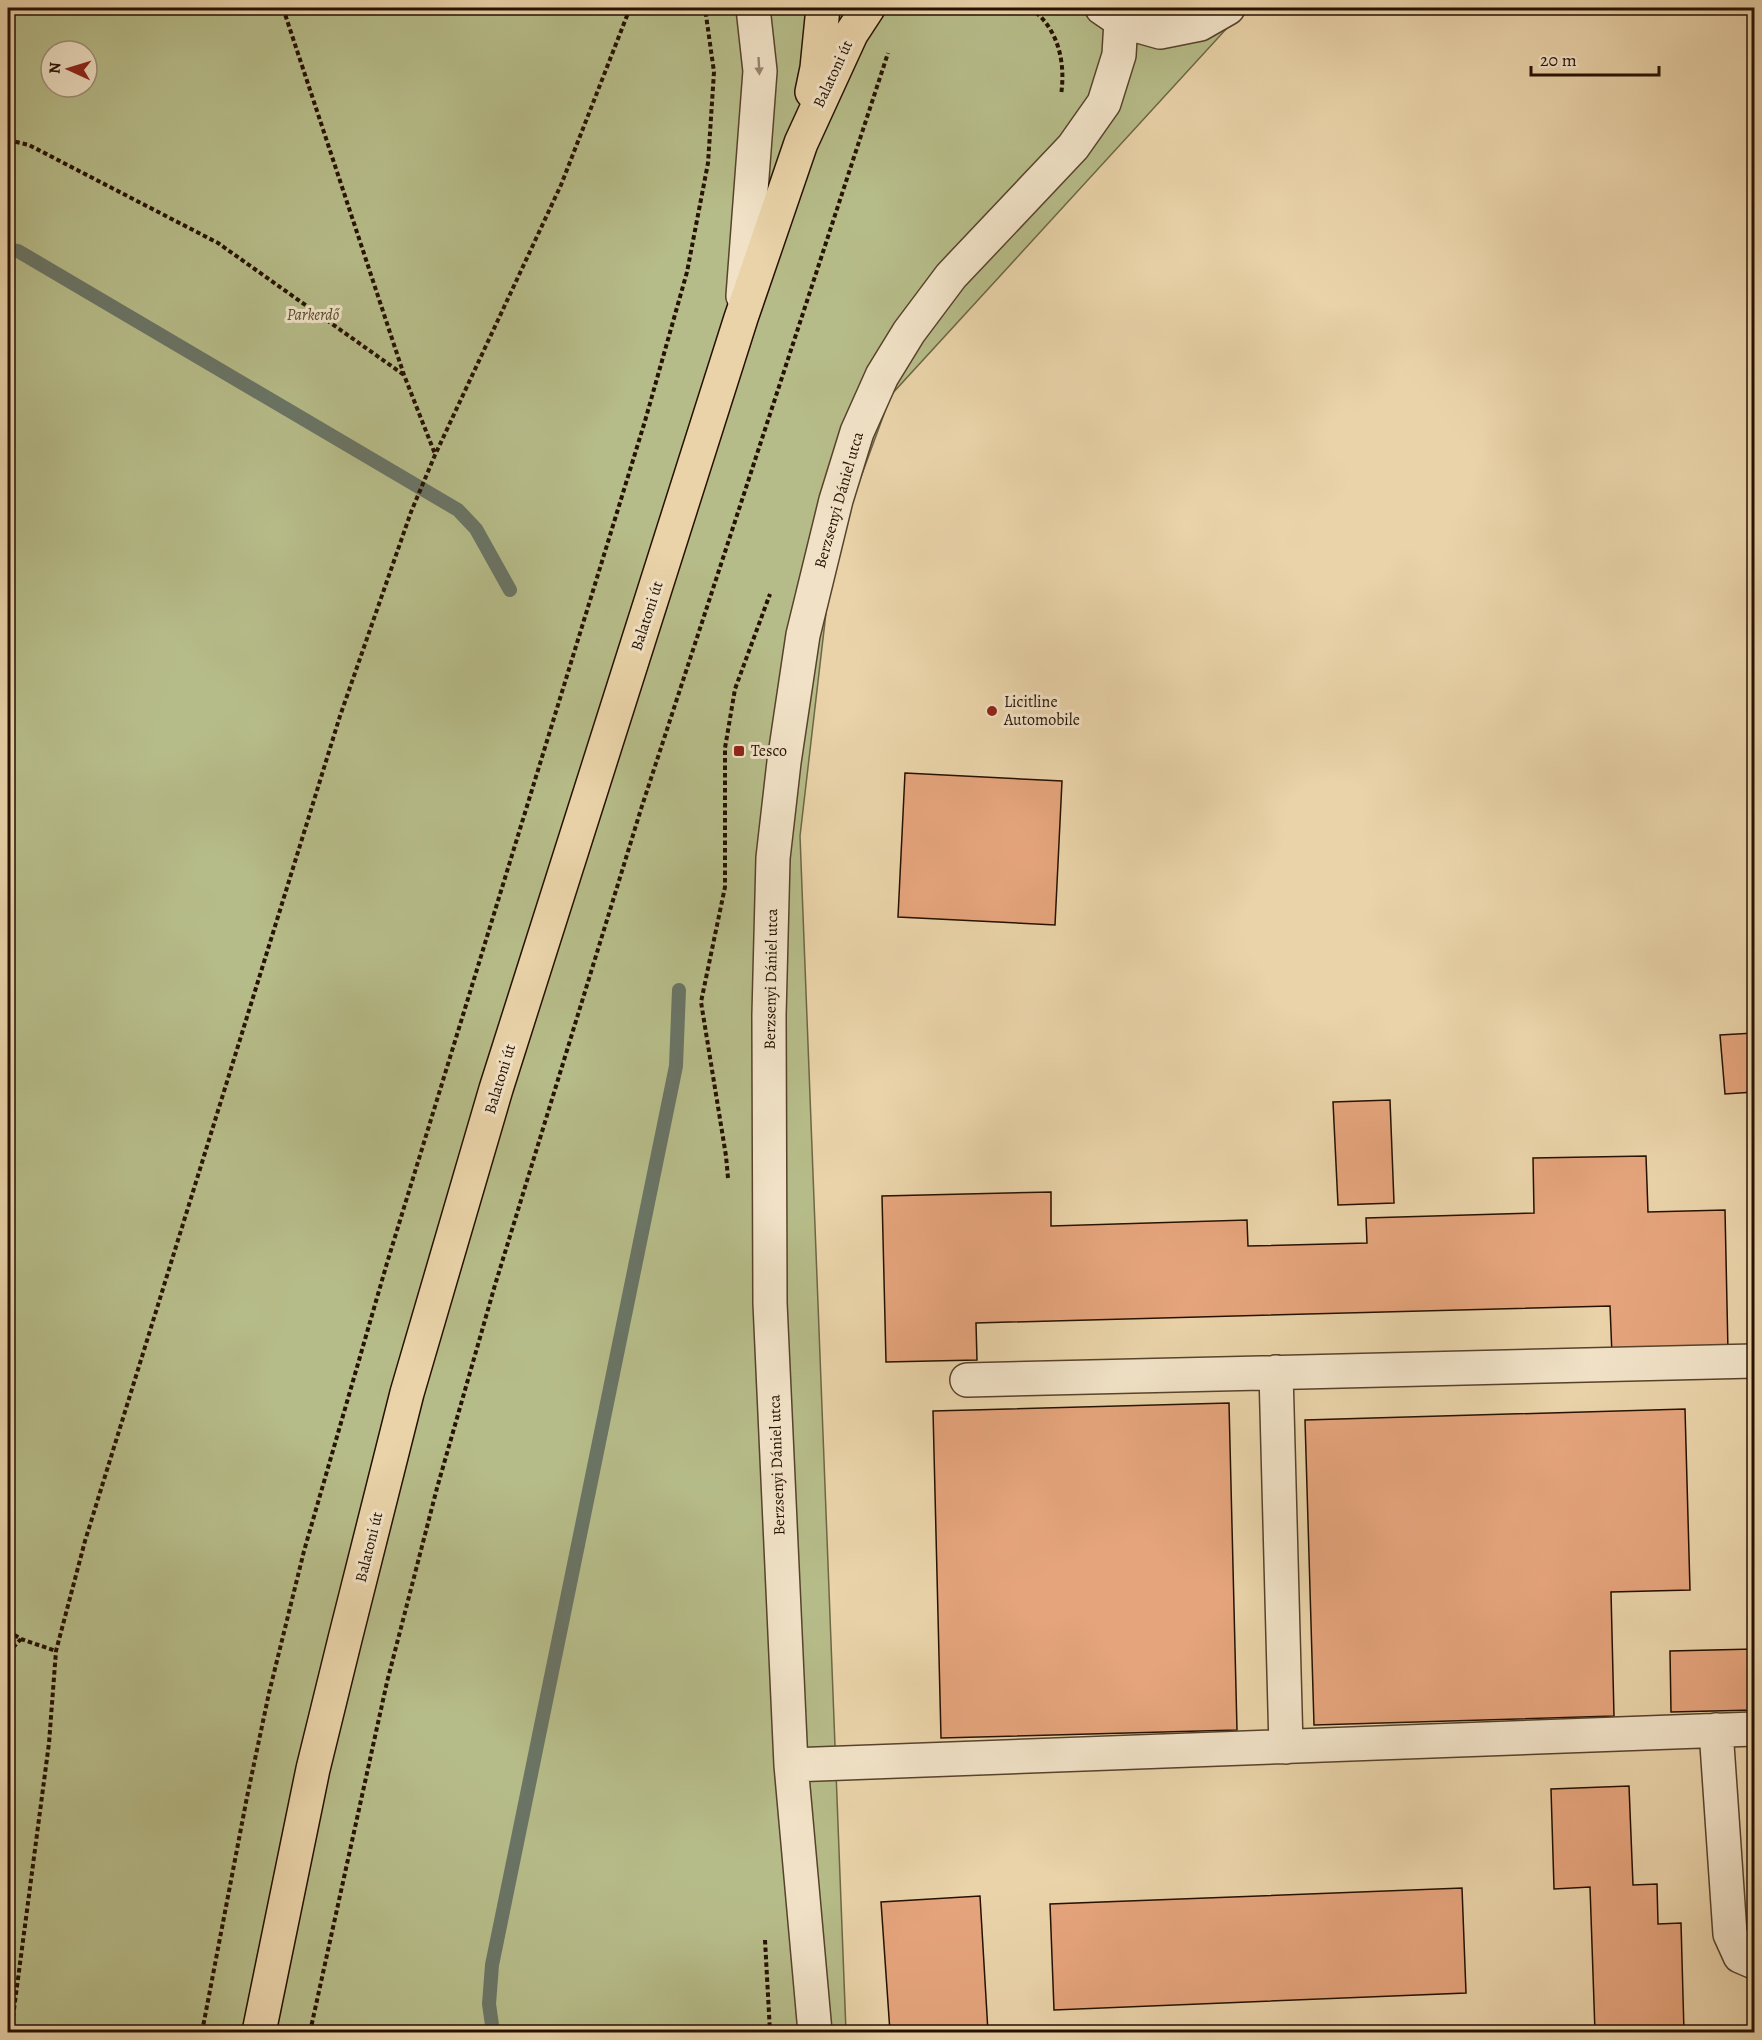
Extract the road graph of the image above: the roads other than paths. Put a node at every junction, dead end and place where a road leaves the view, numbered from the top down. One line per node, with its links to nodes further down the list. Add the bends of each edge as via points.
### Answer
1 (753, 8): 7 (street, one-way to 7, via 760,70)
2 (823, 8): 6 (main road, Balatoni út, via 817,68)
3 (868, 8): 6 (main road, Balatoni út, via 851,34)
4 (1228, 8): 5 (street, via 1200,24 1161,32)
5 (1112, 14): 14 (street, Berzsenyi Dániel utca, via 1119,55 1104,103 1073,147 951,276 882,376 857,432 803,635 773,858 769,1015 770,1303)
6 (801, 143): 7 (main road, Balatoni út)
7 (741, 318): 16 (main road, Balatoni út, via 496,1089 407,1393 313,1769)
8 (1755, 1361): 9 (street)
9 (1276, 1372): 10 (street); 13 (street)
10 (967, 1380)
11 (1755, 1729): 12 (street)
12 (1716, 1730): 13 (street); 15 (street, via 1730,1934 1740,1956)
13 (1286, 1747): 14 (street)
14 (790, 1765): 17 (street, Berzsenyi Dániel utca)
15 (1755, 1962)
16 (259, 2032)
17 (814, 2032)

